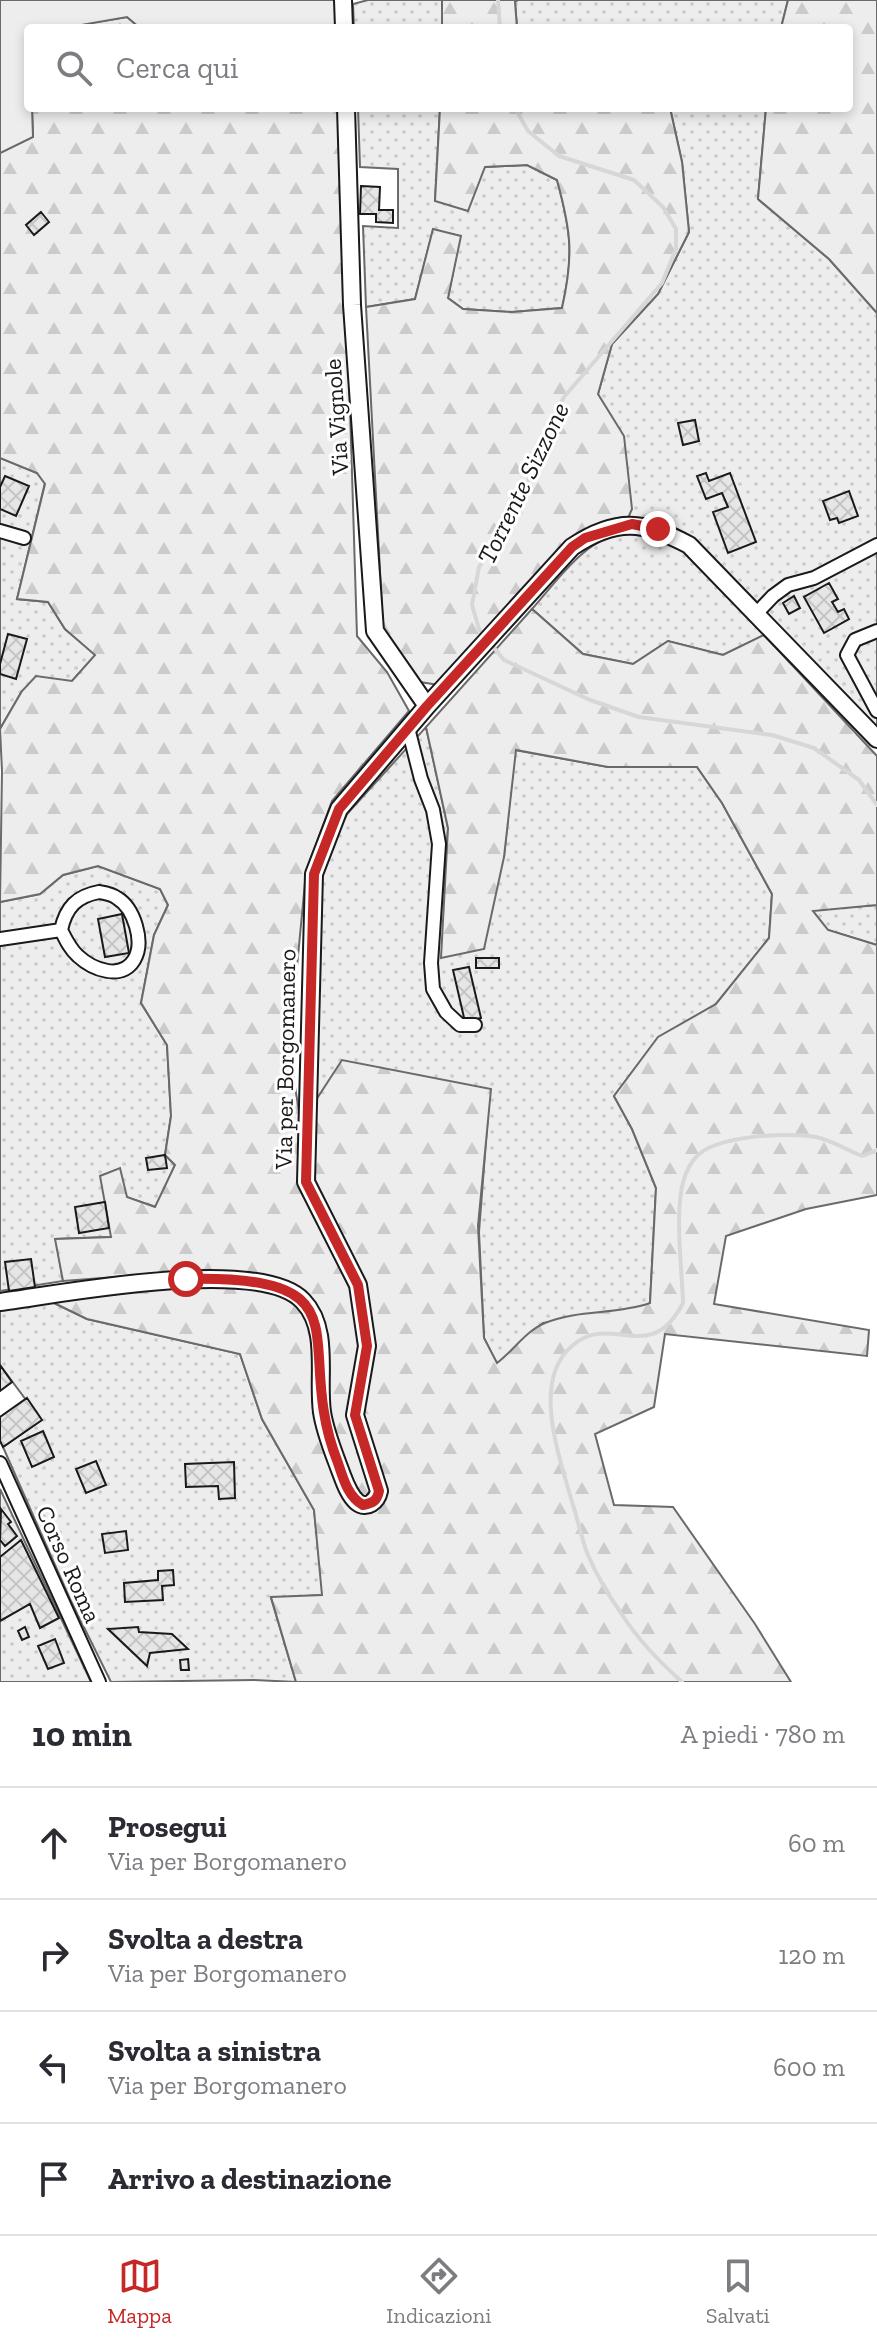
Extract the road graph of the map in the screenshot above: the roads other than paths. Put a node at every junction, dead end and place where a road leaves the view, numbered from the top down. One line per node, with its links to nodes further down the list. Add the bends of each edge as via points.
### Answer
1 (343, 0): 2 (main road)
2 (344, 24)
3 (346, 112): 9 (main road, Via Vignole, via 352,305 375,631)
4 (0, 531): 5 (street)
5 (24, 538)
6 (877, 545): 7 (street, via 814,578 788,585)
7 (755, 615): 9 (main road, Via per Borgomanero, via 689,545 658,529 632,524 572,547); 12 (main road, Via per Borgomanero)
8 (877, 631): 10 (street, via 855,640 847,655)
9 (427, 706): 11 (main road, Via per Borgomanero)
10 (877, 711)
11 (408, 728): 15 (street, via 439,844 433,989 460,1025); 16 (main road, Via per Borgomanero, via 339,809 314,874 306,1182 358,1285 367,1346 355,1415 378,1486 377,1499 363,1505 345,1481 322,1410 318,1330 302,1299 286,1288 230,1278 186,1279)
12 (874, 731)
13 (61, 930): 13 (street, via 79,958 94,967 109,972 135,960 135,925 128,907 116,896 84,895 71,905); 14 (street)
14 (0, 939)
15 (475, 1025)
16 (0, 1302)
17 (0, 1463): 18 (street, Corso Roma)
18 (99, 1682)

